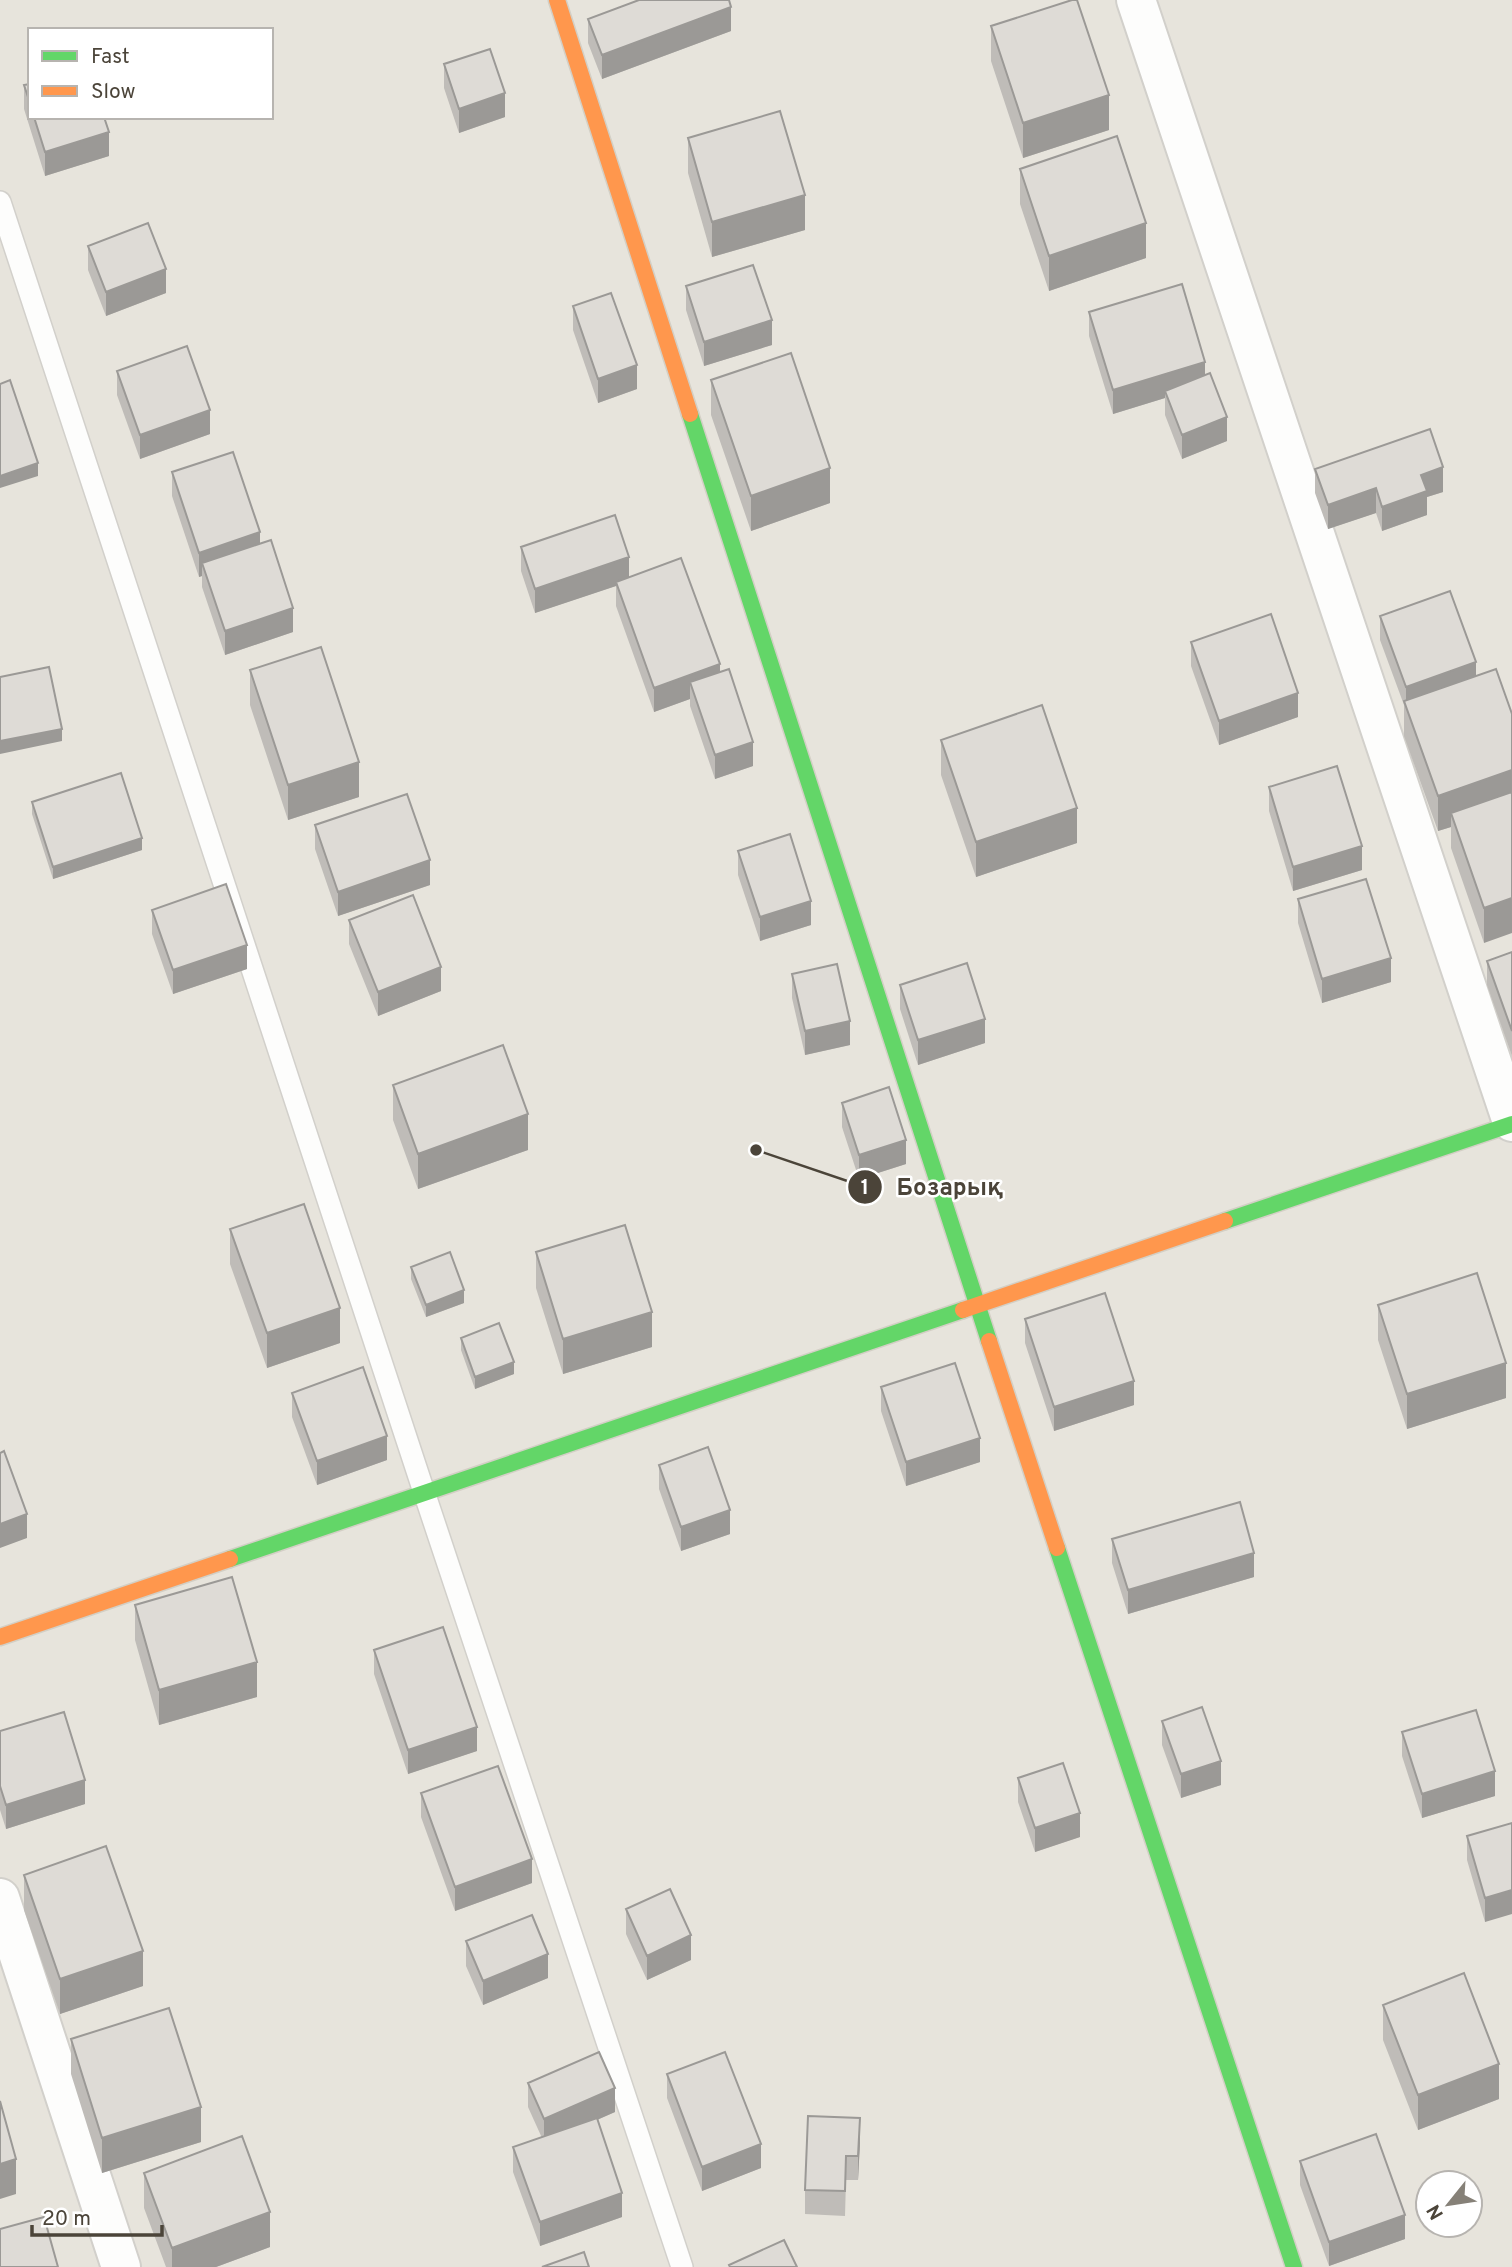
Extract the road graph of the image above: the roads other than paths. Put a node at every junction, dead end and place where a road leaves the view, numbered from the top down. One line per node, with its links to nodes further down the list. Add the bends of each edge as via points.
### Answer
1 (557, 0): 5 (street)
2 (1136, 0): 4 (street)
3 (0, 202): 6 (lane)
4 (1512, 1123): 5 (street)
5 (977, 1306): 6 (street); 11 (street)
6 (424, 1492): 7 (street); 10 (lane)
7 (0, 1637)
8 (0, 1898): 9 (street)
9 (121, 2267)
10 (682, 2267)
11 (1294, 2267)

